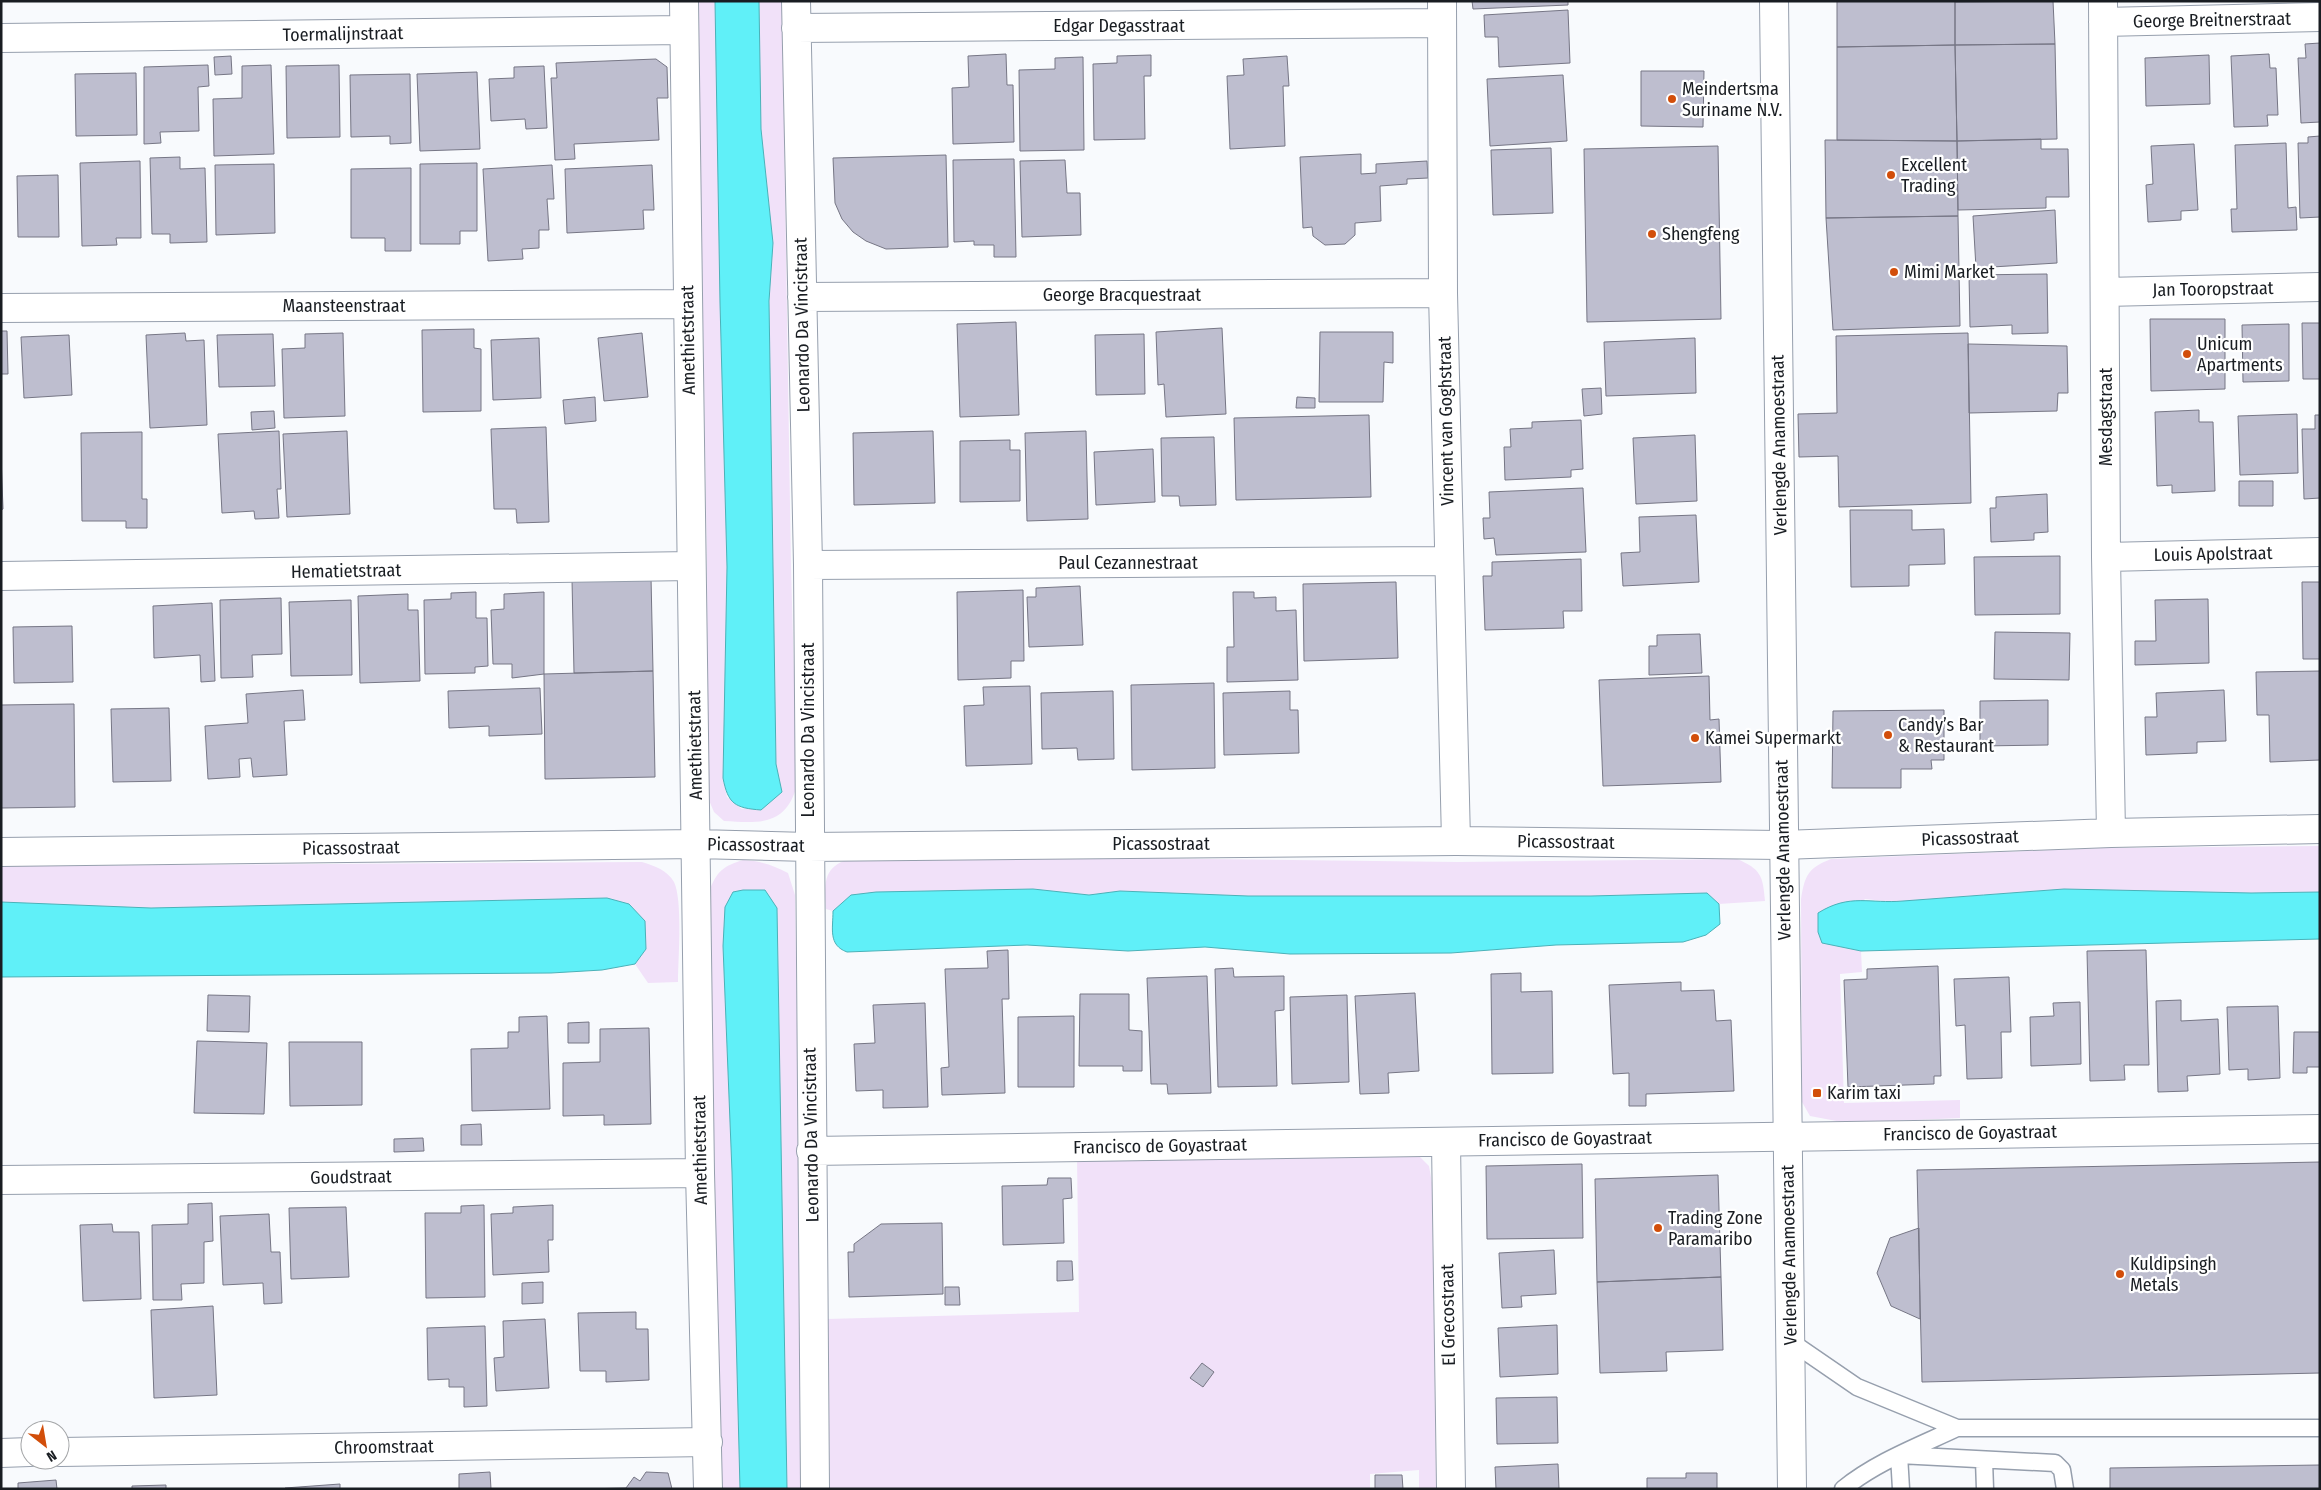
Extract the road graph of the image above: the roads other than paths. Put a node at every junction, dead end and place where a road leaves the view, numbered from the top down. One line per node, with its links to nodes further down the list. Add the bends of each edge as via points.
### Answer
1 (684, 1): 8 (street, Amethietstraat)
2 (796, 1): 7 (street, Leonardo Da Vincistraat)
3 (1774, 1): 26 (street, Verlengde Anamoestraat)
4 (1442, 12): 7 (street, Edgar Degasstraat); 12 (street, Vincent van Goghstraat)
5 (2103, 12): 6 (street, George Breitnerstraat); 11 (street, Mesdagstraat)
6 (2320, 17)
7 (796, 28): 13 (street, Leonardo Da Vincistraat)
8 (684, 30): 9 (street, Toermalijnstraat); 14 (street, Amethietstraat)
9 (1, 38)
10 (2320, 287): 11 (street, Jan Tooropstraat)
11 (2105, 292): 17 (street, Mesdagstraat)
12 (1443, 293): 13 (street, George Bracquestraat); 18 (street, Vincent van Goghstraat)
13 (802, 297): 19 (street, Leonardo Da Vincistraat)
14 (688, 304): 15 (street, Maansteenstraat); 20 (street, Amethietstraat)
15 (1, 308)
16 (2320, 552): 17 (street, Louis Apolstraat)
17 (2106, 557): 23 (street, Mesdagstraat)
18 (1448, 561): 19 (street, Paul Cezannestraat); 24 (street, Vincent van Goghstraat)
19 (808, 565): 27 (street, Leonardo Da Vincistraat)
20 (691, 566): 21 (street, Hematietstraat); 25 (street, Amethietstraat)
21 (1, 576)
22 (2320, 829): 23 (street, Picassostraat)
23 (2112, 833): 26 (street, Picassostraat)
24 (1456, 841): 26 (street, Picassostraat); 27 (street, Picassostraat)
25 (697, 844): 27 (street, Picassostraat); 28 (street, Picassostraat); 33 (street, Amethietstraat)
26 (1783, 845): 30 (street, Verlengde Anamoestraat)
27 (808, 846): 32 (street, Leonardo Da Vincistraat)
28 (1, 852)
29 (2320, 1129): 30 (street, Francisco de Goyastraat)
30 (1787, 1136): 31 (street, Francisco de Goyastraat); 35 (street, Verlengde Anamoestraat)
31 (1446, 1142): 32 (street, Francisco de Goyastraat); 46 (street, El Grecostraat)
32 (811, 1151): 45 (street, Leonardo Da Vincistraat)
33 (700, 1173): 34 (street, Goudstraat); 38 (street, Amethietstraat)
34 (1, 1180)
35 (1790, 1342): 36 (lane, via 1857,1387); 47 (street, Verlengde Anamoestraat)
36 (1957, 1428): 37 (lane); 42 (lane)
37 (2320, 1428)
38 (708, 1442): 40 (street, Chroomstraat); 44 (street, Amethietstraat)
39 (20, 1452): 41 (street)
40 (70, 1452)
41 (1, 1453)
42 (1899, 1455): 43 (lane); 48 (lane); 49 (lane)
43 (1984, 1460): 50 (lane); 51 (lane, via 2055,1464 2062,1470)
44 (708, 1489)
45 (815, 1489)
46 (1451, 1489)
47 (1792, 1489)
48 (1843, 1489)
49 (1901, 1489)
50 (1985, 1489)
51 (2065, 1489)

